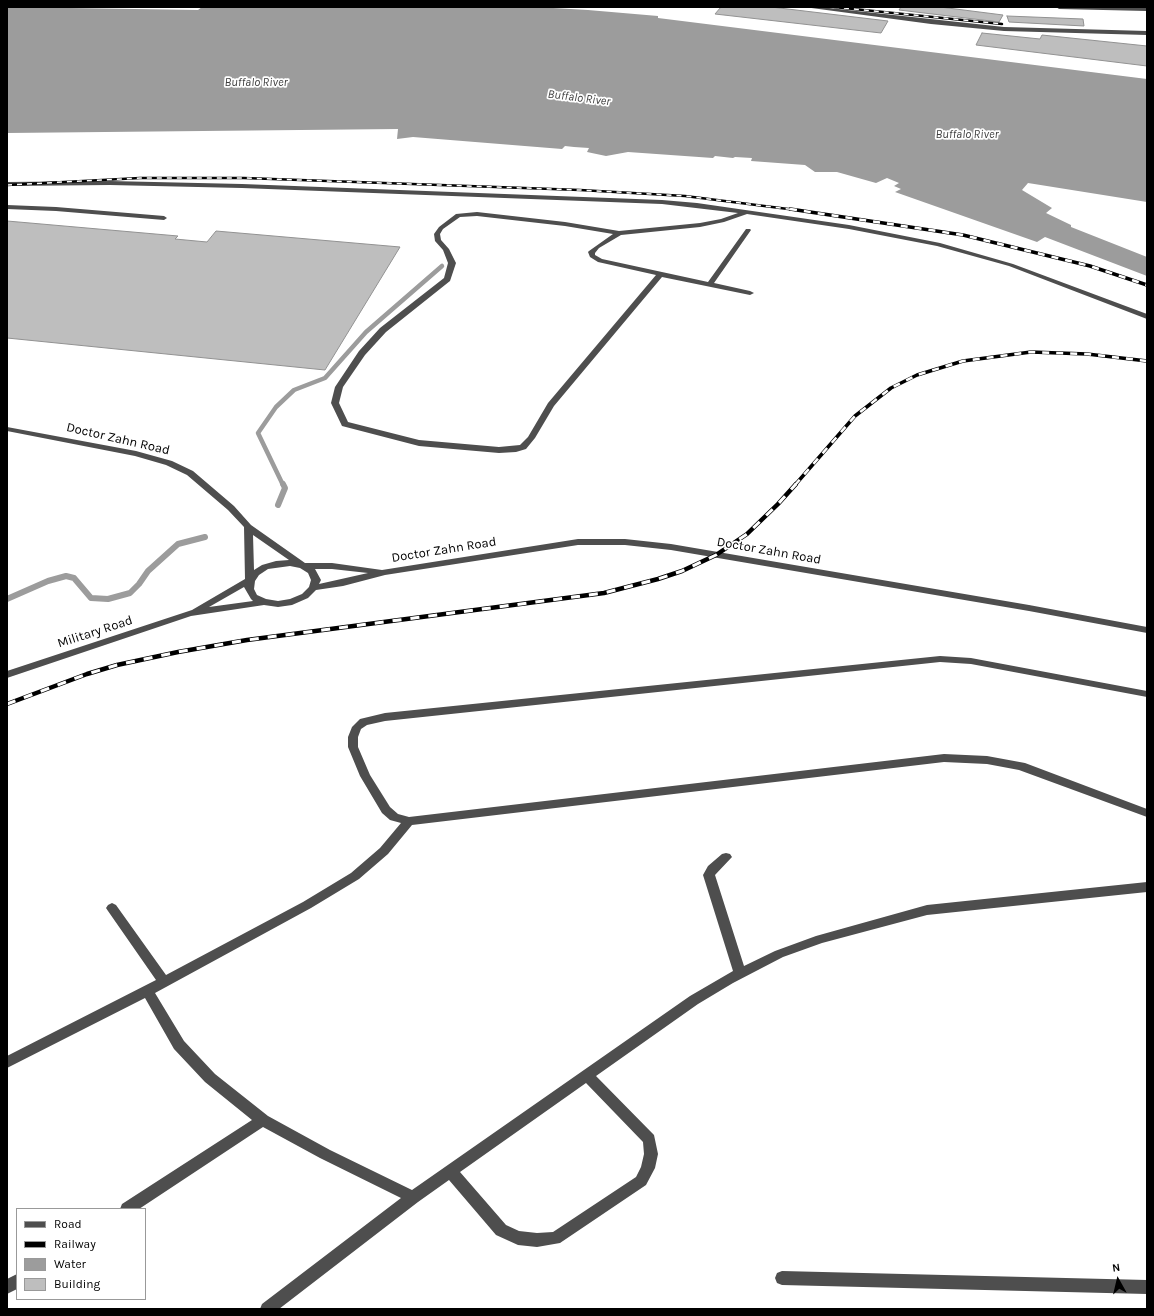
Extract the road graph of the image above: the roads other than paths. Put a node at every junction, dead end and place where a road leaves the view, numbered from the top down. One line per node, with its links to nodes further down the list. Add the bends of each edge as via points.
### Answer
1 (807, 7): 4 (street, via 998,28)
2 (1059, 7): 3 (street)
3 (1147, 9)
4 (1147, 33)
5 (7, 184): 7 (street, via 144,184 535,197 662,202)
6 (7, 207): 8 (street)
7 (746, 212): 10 (street, via 722,221 700,225); 14 (street, via 849,227 938,244 1011,265)
8 (164, 218)
9 (748, 230): 12 (street)
10 (619, 233): 11 (street, via 596,247 591,252 592,256 600,261); 11 (street, via 477,214 458,216 450,220 437,234 438,241 446,249 452,263 447,279 383,330 338,387 335,403 346,424 419,443 499,450 523,447 532,438 551,405)
11 (660, 274): 12 (street)
12 (709, 285): 13 (street)
13 (750, 293)
14 (1147, 317)
15 (7, 429): 16 (street, Doctor Zahn Road, via 136,454 169,463 190,473 207,486)
16 (248, 527): 17 (street, Doctor Zahn Road); 19 (street)
17 (303, 566): 18 (street, Doctor Zahn Road, via 332,566); 19 (street, Doctor Zahn Road, via 290,563 276,564 256,572); 20 (street, Doctor Zahn Road, via 312,572 316,580)
18 (385, 572): 20 (street, Doctor Zahn Road); 23 (street, Doctor Zahn Road, via 578,542 625,542 671,547)
19 (250, 580): 21 (street, via 249,589 254,597); 22 (street, Military Road)
20 (313, 588): 21 (street, Doctor Zahn Road, via 305,596 292,602)
21 (264, 602): 22 (street, Military Road)
22 (190, 613): 24 (street, Military Road)
23 (1147, 630)
24 (7, 674)
25 (1147, 694): 27 (street, via 971,661 940,659 385,717 364,722 357,727 353,747 365,776 386,810 394,817)
26 (1147, 813): 27 (street, via 1014,765 987,760 944,758)
27 (409, 821): 32 (street, via 384,850 355,876 307,905)
28 (726, 857): 31 (street, via 709,875)
29 (1147, 887): 31 (street, via 927,910 820,939 779,954)
30 (112, 908): 32 (street)
31 (740, 974): 35 (street, via 694,1000)
32 (164, 982): 33 (street)
33 (147, 991): 34 (street); 36 (street, via 179,1045 210,1078)
34 (7, 1062)
35 (587, 1075): 37 (street); 37 (street, via 649,1139 651,1154 648,1168 641,1181 555,1238 537,1240 518,1238 501,1230)
36 (263, 1120): 38 (street); 39 (street)
37 (450, 1171): 38 (street)
38 (413, 1197): 44 (street)
39 (129, 1208)
40 (782, 1278): 43 (street)
41 (16, 1282): 42 (street)
42 (7, 1287)
43 (1147, 1287)
44 (267, 1309)

